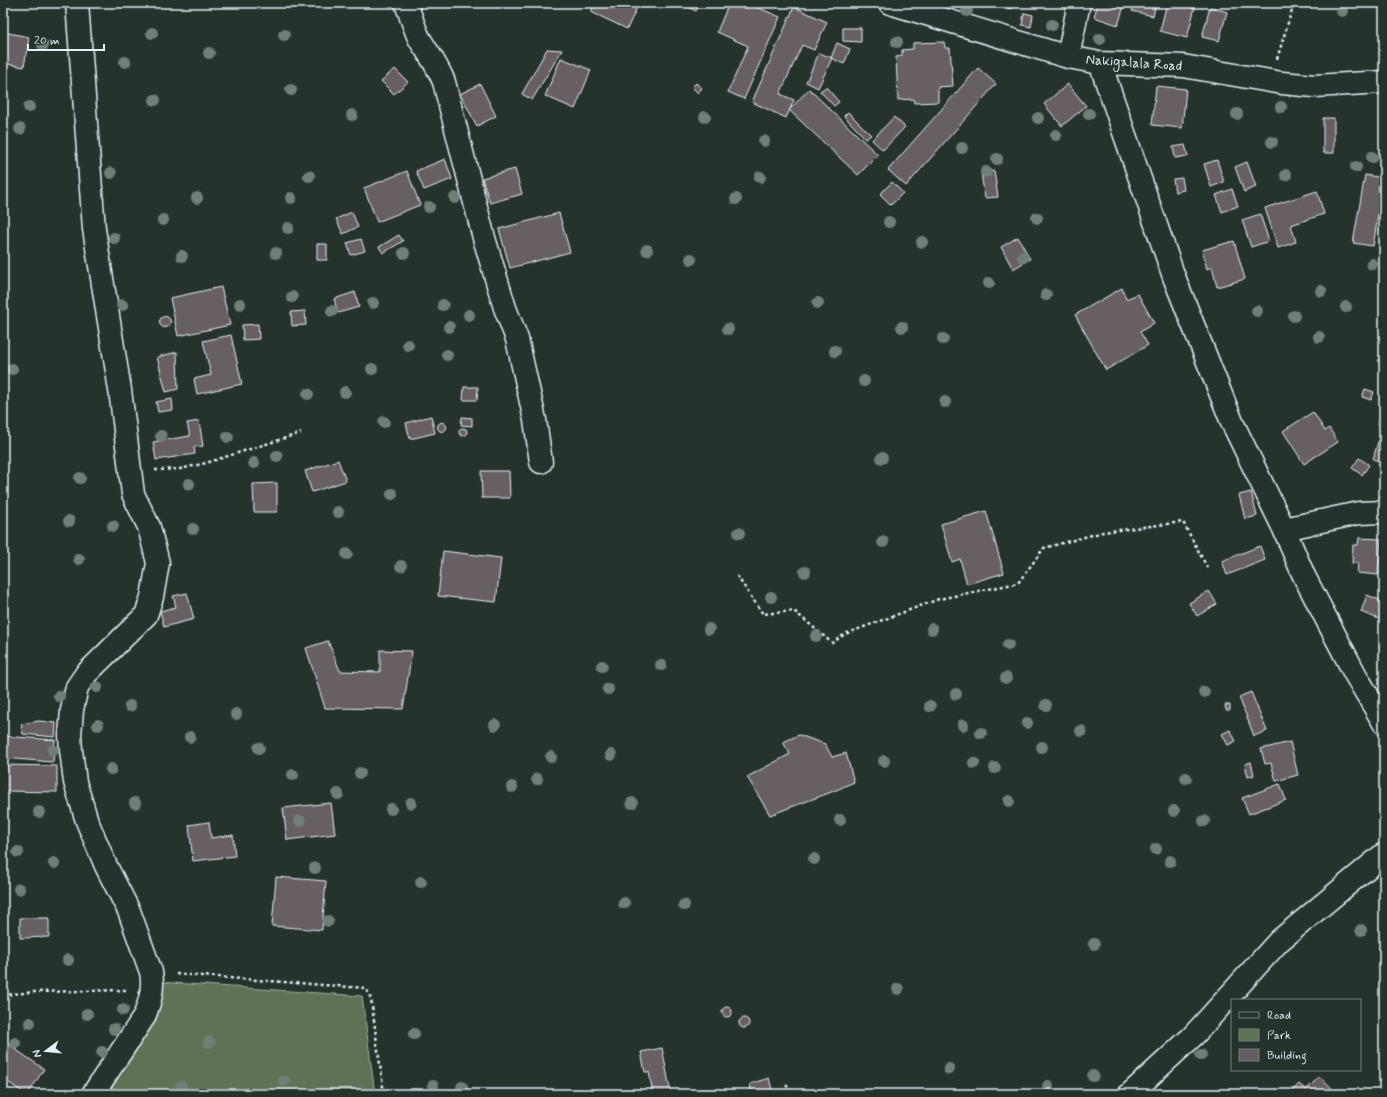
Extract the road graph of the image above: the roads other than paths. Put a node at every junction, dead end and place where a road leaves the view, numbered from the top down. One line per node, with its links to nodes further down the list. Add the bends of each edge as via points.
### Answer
1 (77, 3): 13 (street, via 94,229 120,390 133,494 149,527 158,563 146,615 86,674 77,687 72,710 70,735 75,782 87,821 129,911 151,980 149,1005 144,1017)
2 (406, 3): 8 (street, via 418,36 444,82 484,238 517,339 535,420)
3 (890, 3): 5 (street, Nakigalala Road)
4 (1079, 3): 5 (street)
5 (1068, 57): 6 (street, Nakigalala Road)
6 (1100, 63): 7 (street, Nakigalala Road, via 1183,66 1314,86); 10 (street, via 1168,262 1201,348 1232,422)
7 (1384, 82)
8 (540, 462)
9 (1384, 512): 10 (street, via 1352,515)
10 (1284, 529): 11 (street, via 1307,581 1355,674)
11 (1384, 723)
12 (1384, 854): 14 (street, via 1279,942 1193,1036)
13 (93, 1094)
14 (1130, 1094)

